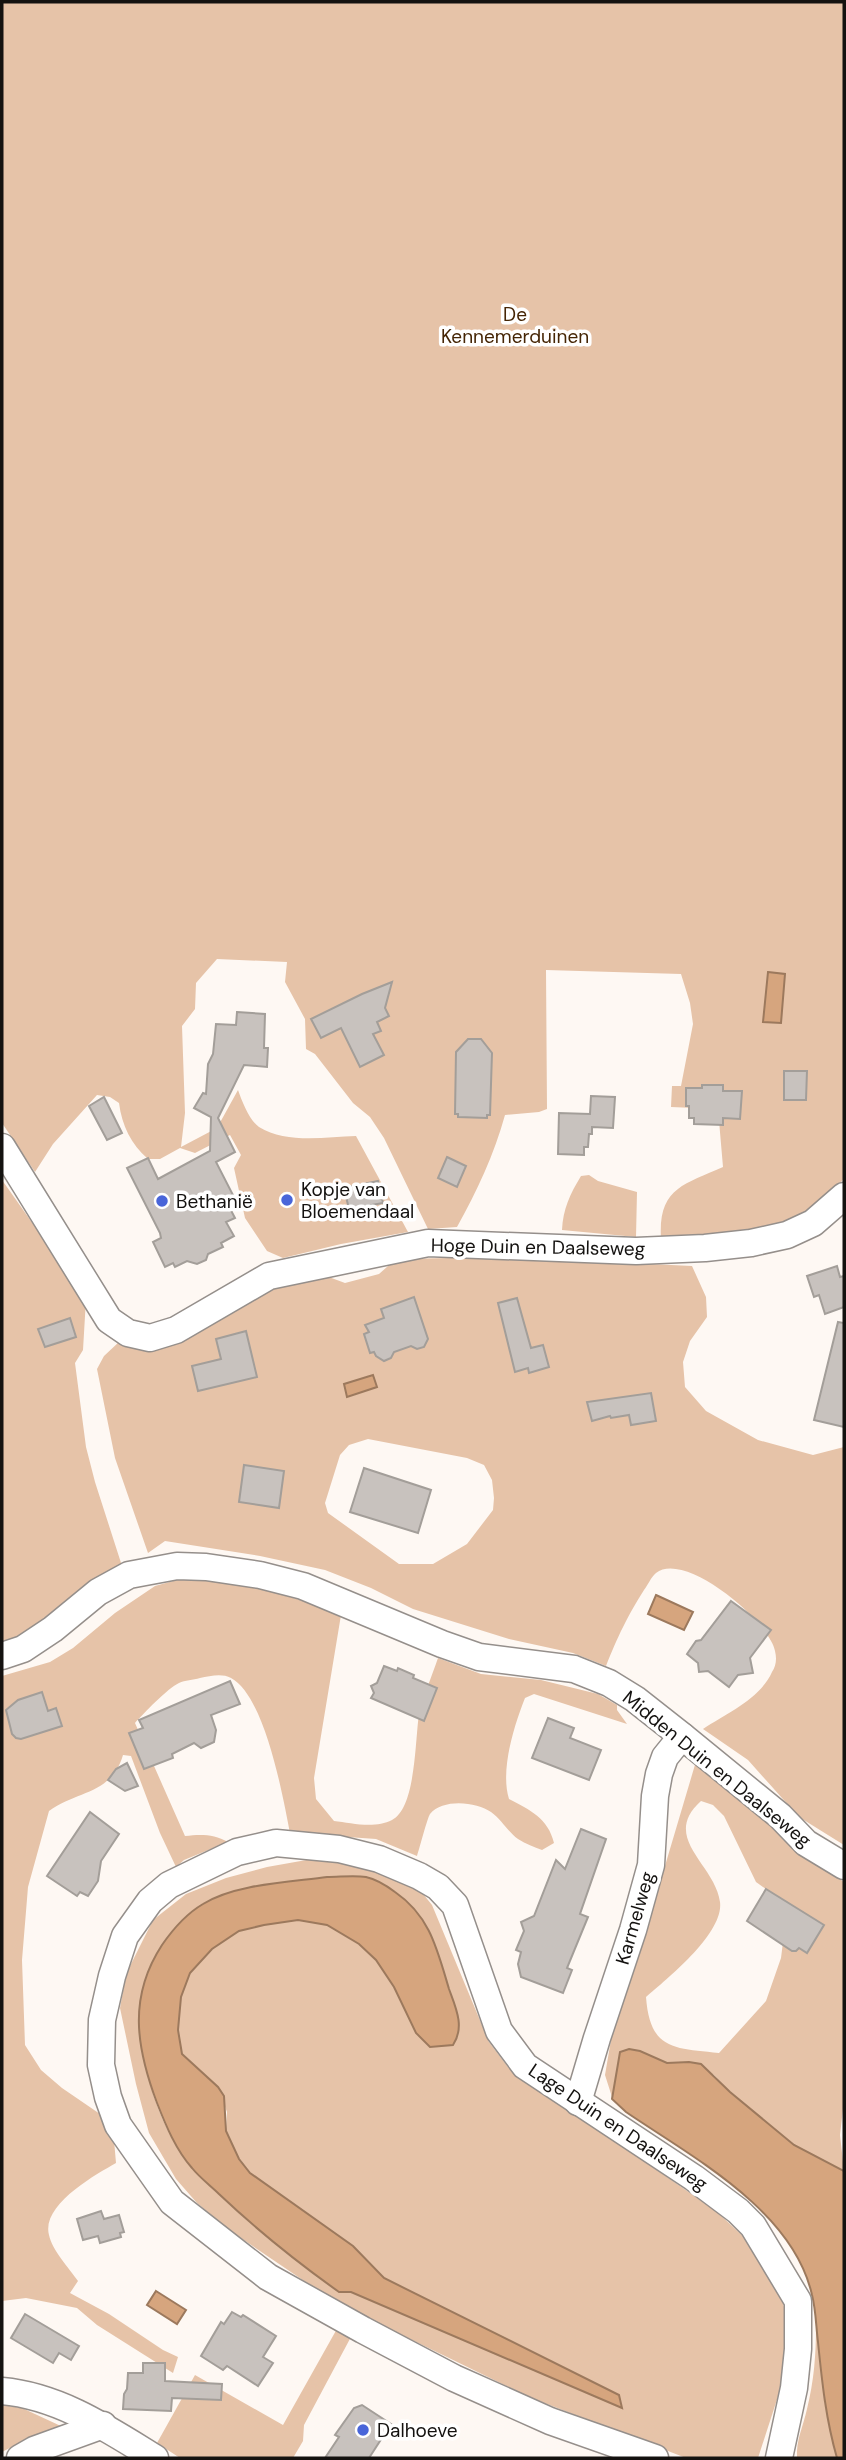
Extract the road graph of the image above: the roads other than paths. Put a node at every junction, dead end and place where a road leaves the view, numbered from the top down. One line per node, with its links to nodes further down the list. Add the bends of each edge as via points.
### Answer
1 (2, 1147): 2 (street, Hoge Duin en Daalseweg, via 108,1320 128,1333 150,1338 176,1330 269,1276 428,1243 636,1251 751,1243 813,1223)
2 (844, 1196)
3 (2, 1656): 4 (street, Midden Duin en Daalseweg, via 23,1649 98,1592 129,1575 177,1566 206,1567 303,1586 479,1657 574,1669 635,1699)
4 (682, 1736): 5 (street, Midden Duin en Daalseweg, via 806,1843); 6 (street, Karmelweg, via 665,1757 659,1774 645,1889)
5 (844, 1866)
6 (578, 2102): 11 (street, Lage Duin en Daalseweg, via 525,2066 499,2031 455,1905 438,1887 379,1859 339,1849 276,1843 237,1852 169,1885 150,1901 125,1936 111,1976 101,2040 108,2097 118,2125 172,2202 268,2277 386,2342 550,2421); 12 (street, Lage Duin en Daalseweg, via 738,2211 753,2226 798,2301 794,2388)
7 (2, 2391): 8 (street, via 61,2405)
8 (103, 2426): 9 (street); 10 (street)
9 (149, 2456)
10 (20, 2458)
11 (655, 2458)
12 (779, 2458)

